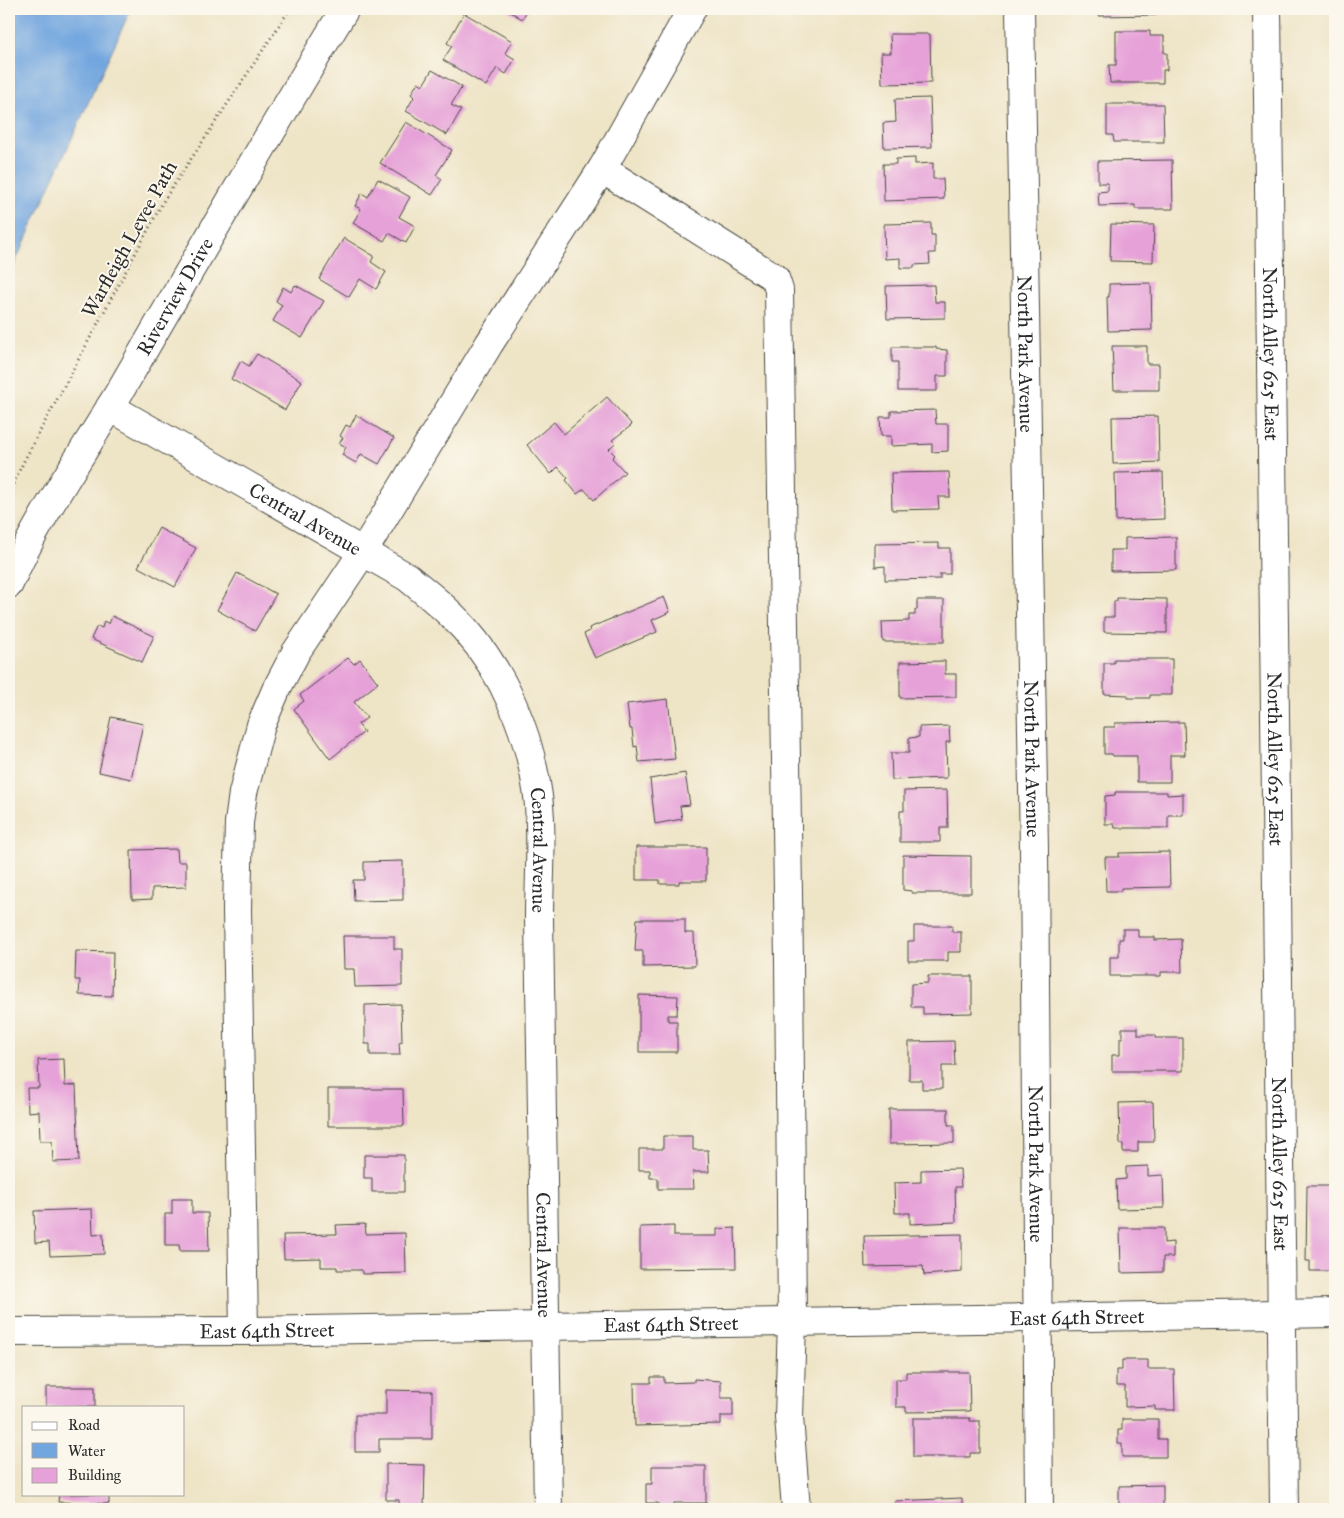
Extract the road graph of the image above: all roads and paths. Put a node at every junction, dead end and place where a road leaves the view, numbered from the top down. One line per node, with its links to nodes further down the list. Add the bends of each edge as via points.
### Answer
1 (290, 9): 8 (path, Warfleigh Levee Path, via 164,200)
2 (345, 9): 7 (street, Riverview Drive)
3 (692, 9): 6 (street)
4 (1020, 9): 13 (street, North Park Avenue, via 1034,830)
5 (1267, 9): 12 (street, North Alley 625 East)
6 (602, 169): 9 (street); 14 (street, via 775,278 779,290)
7 (110, 407): 9 (street, Central Avenue); 10 (street, Riverview Drive, via 42,518)
8 (9, 493)
9 (363, 552): 15 (street, Central Avenue, via 407,577 464,627 506,690 532,760 540,825); 16 (street, via 296,652 276,690 261,725 238,823)
10 (9, 584)
11 (1335, 1313): 12 (street, East 64th Street)
12 (1282, 1314): 13 (street, East 64th Street); 21 (street, North Alley 625 East)
13 (1037, 1318): 14 (street, East 64th Street); 20 (street, North Park Avenue)
14 (792, 1322): 15 (street, East 64th Street); 19 (street, via 789,1417)
15 (546, 1326): 16 (street, East 64th Street); 18 (street, Central Avenue)
16 (244, 1331): 17 (street, East 64th Street)
17 (9, 1332)
18 (548, 1509)
19 (796, 1509)
20 (1039, 1509)
21 (1284, 1509)

